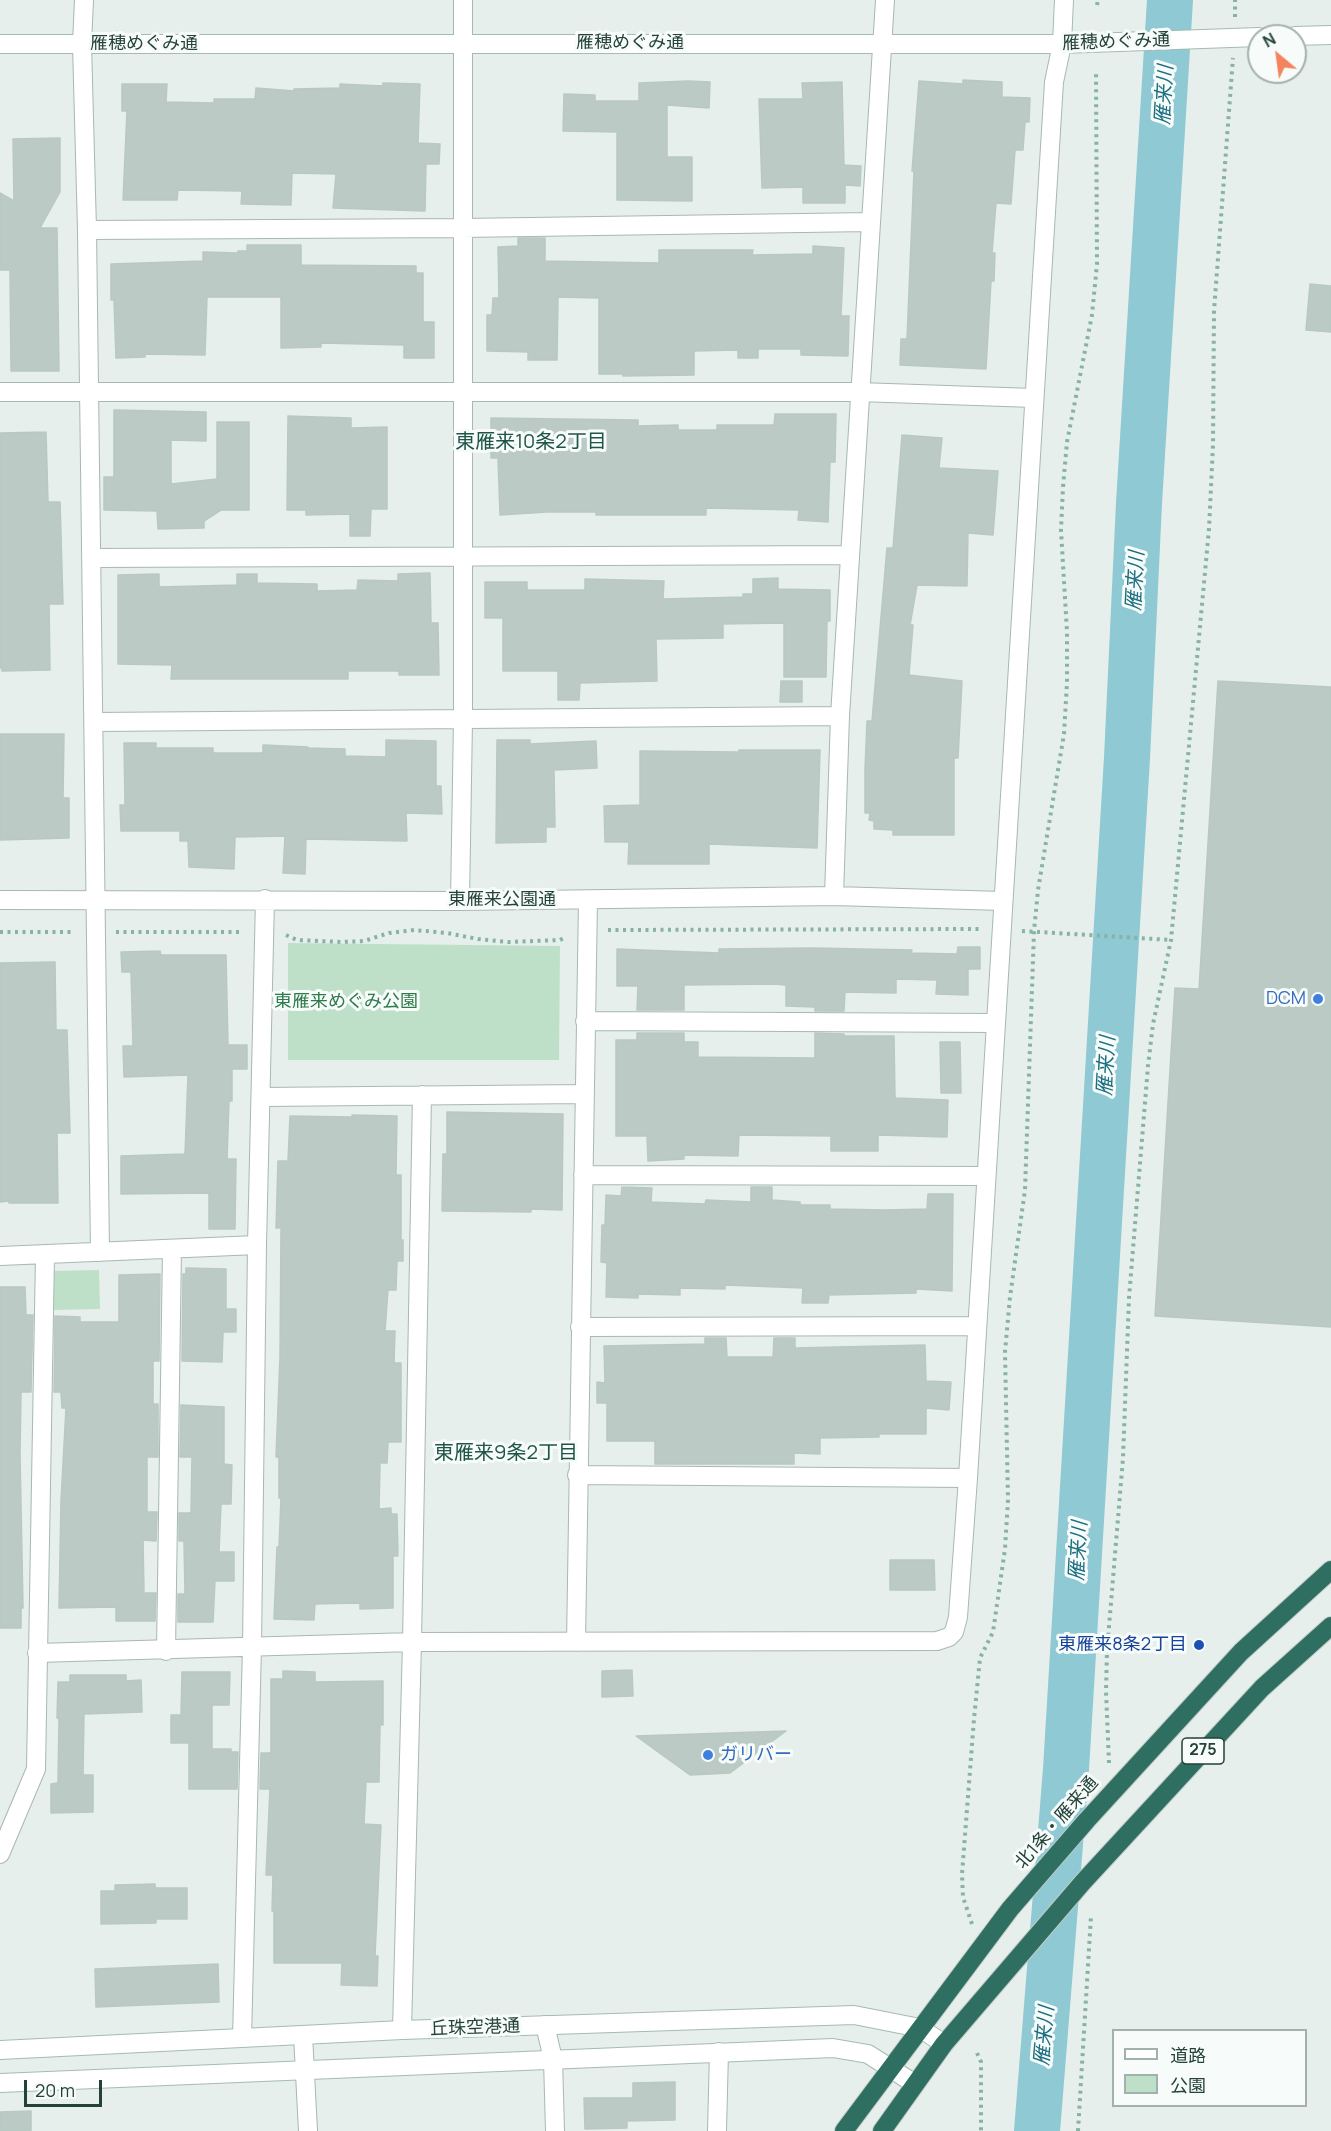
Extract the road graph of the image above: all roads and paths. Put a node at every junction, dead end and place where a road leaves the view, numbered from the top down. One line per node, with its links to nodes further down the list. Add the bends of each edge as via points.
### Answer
1 (84, 0): 12 (street)
2 (463, 0): 13 (street)
3 (885, 0): 10 (street)
4 (1064, 0): 14 (street)
5 (1235, 0): 9 (path)
6 (1331, 35): 7 (street)
7 (1307, 36)
8 (1247, 37): 9 (street, 雁穂めぐみ通)
9 (1234, 38): 14 (street, 雁穂めぐみ通); 47 (path, via 1214,311 1209,529)
10 (883, 42): 13 (street, 雁穂めぐみ通); 14 (street, 雁穂めぐみ通); 16 (street)
11 (0, 44): 12 (street, 雁穂めぐみ通)
12 (82, 44): 13 (street, 雁穂めぐみ通); 18 (street)
13 (463, 44): 17 (street)
14 (1062, 44): 23 (street, via 1054,82)
15 (1096, 71): 40 (path, via 1097,264 1063,487 1067,683)
16 (870, 222): 17 (street); 20 (street)
17 (462, 228): 18 (street); 22 (street)
18 (87, 230): 21 (street)
19 (0, 392): 21 (street)
20 (859, 392): 22 (street); 23 (street); 24 (street)
21 (88, 393): 22 (street); 26 (street)
22 (463, 393): 25 (street)
23 (1034, 398): 36 (street)
24 (849, 555): 25 (street); 27 (street)
25 (463, 557): 26 (street); 28 (street)
26 (91, 558): 29 (street)
27 (840, 716): 28 (street); 30 (street)
28 (462, 720): 29 (street); 35 (street)
29 (94, 722): 33 (street)
30 (834, 896): 34 (street, 東雁来公園通); 36 (street, 東雁来公園通)
31 (265, 899): 33 (street, 東雁来公園通); 35 (street, 東雁来公園通); 52 (street)
32 (0, 900): 33 (street, 東雁来公園通)
33 (96, 900): 57 (street)
34 (588, 900): 35 (street, 東雁来公園通); 48 (street)
35 (460, 901)
36 (1003, 901): 49 (street)
37 (989, 929): 38 (path)
38 (601, 930)
39 (1015, 930): 40 (path)
40 (1034, 931): 47 (path); 74 (path, via 1025,1191 1005,1352 1005,1549 993,1632 980,1658 962,1874 970,1921)
41 (0, 932): 42 (path)
42 (86, 932)
43 (106, 932): 44 (path)
44 (245, 932)
45 (276, 932): 46 (path, via 297,940 342,942 414,930 508,942 560,940)
46 (570, 935)
47 (1170, 940): 71 (path, via 1153,1024 1129,1298 1123,1458 1107,1651)
48 (585, 1020): 49 (street); 50 (street)
49 (996, 1023): 54 (street)
50 (584, 1094): 51 (street); 53 (street)
51 (422, 1095): 52 (street); 66 (street)
52 (262, 1097): 55 (street)
53 (583, 1175): 54 (street); 61 (street)
54 (986, 1176): 60 (street)
55 (257, 1245): 56 (street); 68 (street)
56 (172, 1249): 57 (street); 69 (street)
57 (100, 1252): 58 (street)
58 (45, 1255): 59 (street); 70 (street)
59 (0, 1256)
60 (976, 1326): 61 (street); 63 (street)
61 (580, 1327): 62 (street)
62 (577, 1475): 63 (street); 67 (street)
63 (968, 1478): 67 (street, via 958,1617 949,1637 937,1641)
64 (1331, 1570): 74 (highway, 北1条・雁来通 / 275, via 1240,1652 1087,1820)
65 (1331, 1626): 80 (highway, 275, via 1262,1688 1083,1882)
66 (412, 1642): 67 (street); 68 (street); 77 (street)
67 (576, 1642)
68 (252, 1647): 69 (street); 79 (street)
69 (166, 1650): 70 (street)
70 (37, 1653): 72 (street, via 36,1769)
71 (1109, 1762)
72 (0, 1854)
73 (1091, 1916): 95 (path)
74 (986, 1942): 76 (highway, 北1条・雁来通 / 275)
75 (545, 2025): 76 (street, 丘珠空港通, via 855,2015); 77 (street, 丘珠空港通); 84 (street)
76 (920, 2028): 80 (street, 丘珠空港通); 85 (highway, 北1条・雁来通 / 275)
77 (402, 2030): 78 (street, 丘珠空港通)
78 (303, 2035): 79 (street, 丘珠空港通); 86 (street)
79 (242, 2038): 81 (street, 丘珠空港通)
80 (944, 2044): 88 (highway, 275)
81 (0, 2050)
82 (719, 2052): 84 (street, 丘珠空港通); 85 (street, 丘珠空港通, via 833,2048 868,2054); 91 (street)
83 (977, 2053): 94 (path, via 981,2062)
84 (553, 2060): 86 (street, 丘珠空港通); 90 (street)
85 (890, 2068): 88 (street, 丘珠空港通); 92 (highway, 北1条・雁来通 / 275)
86 (304, 2069): 87 (street, 丘珠空港通); 89 (street)
87 (0, 2083)
88 (915, 2084): 93 (highway, 275)
89 (308, 2131)
90 (555, 2131)
91 (717, 2131)
92 (844, 2131)
93 (882, 2131)
94 (981, 2131)
95 (1078, 2131)

